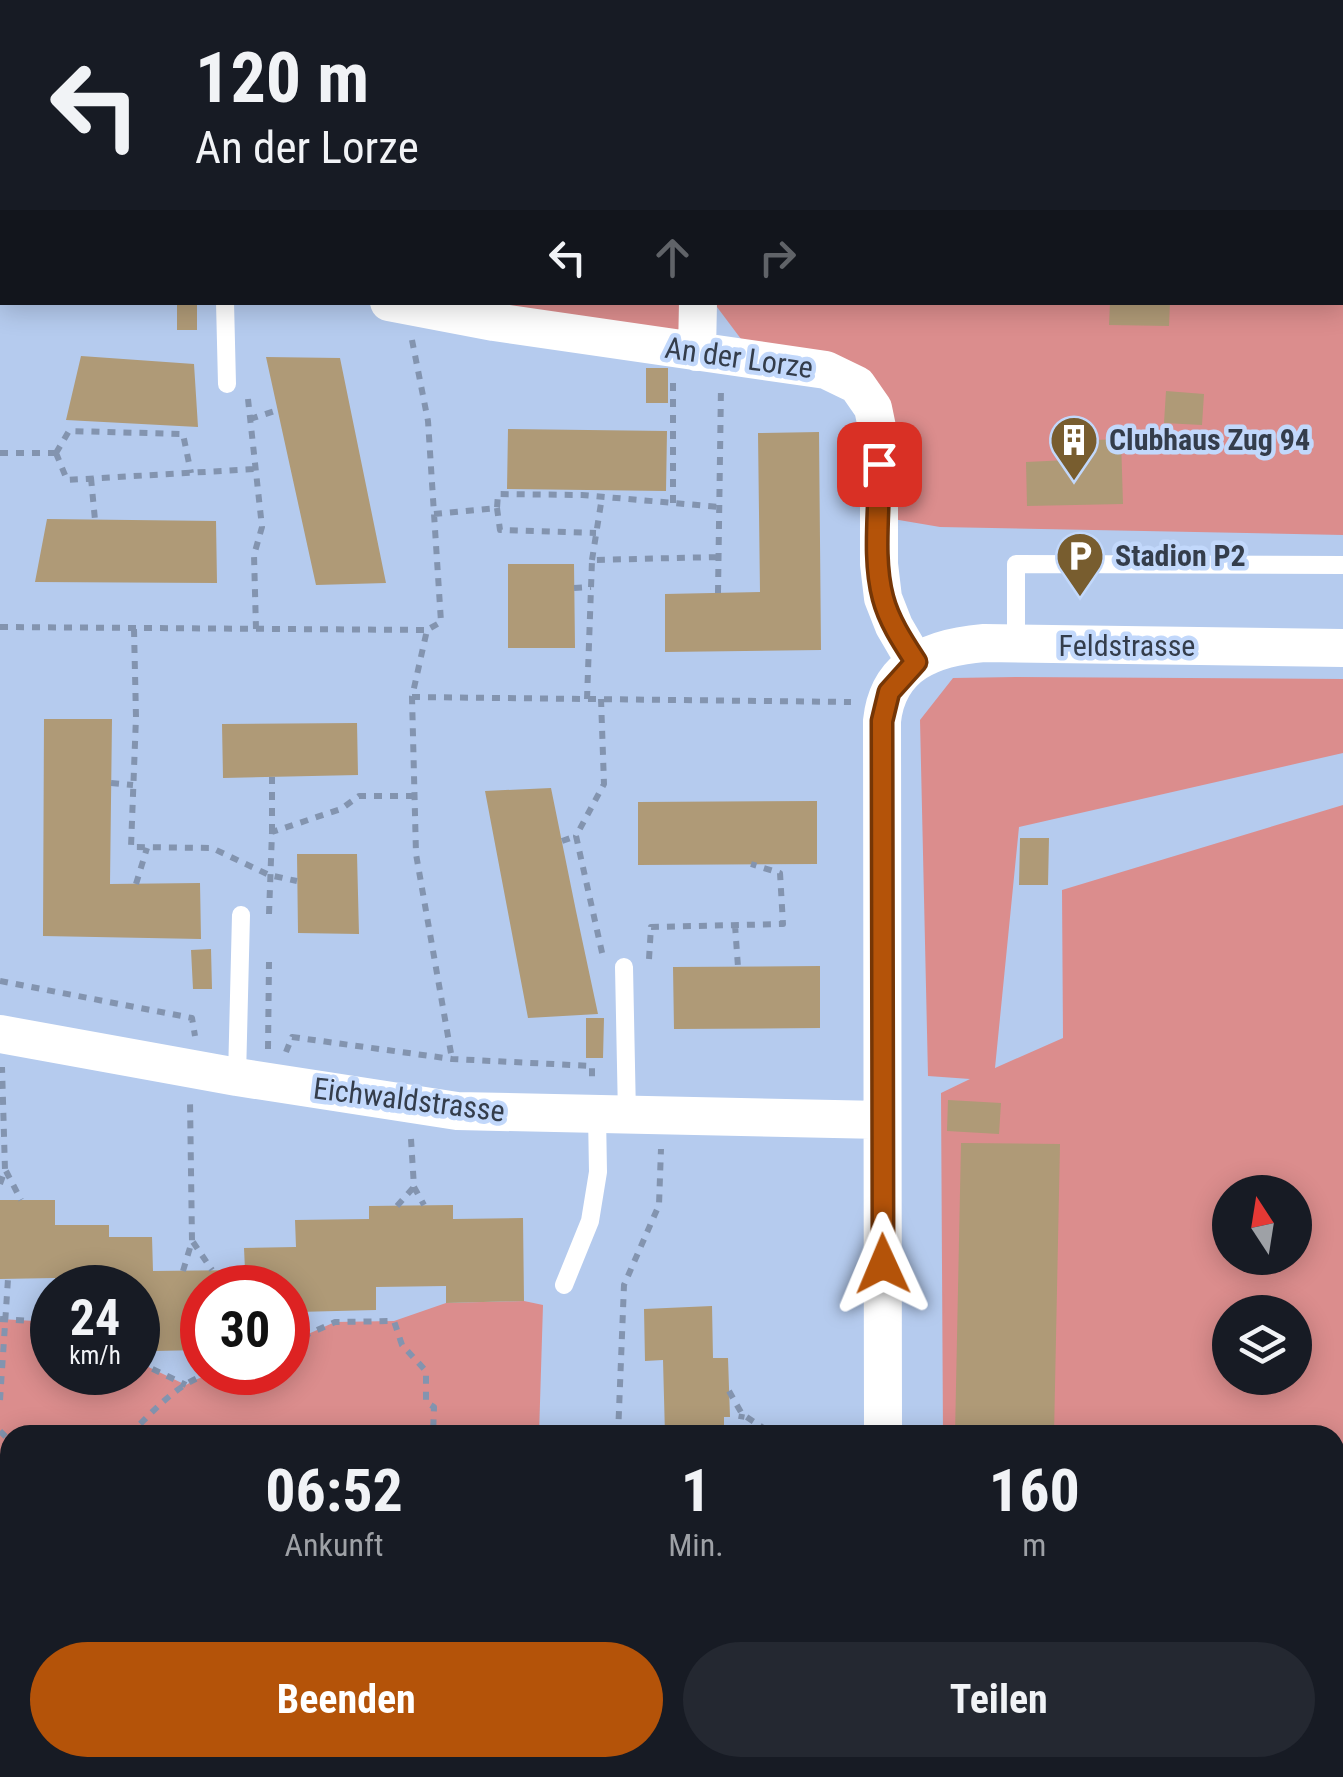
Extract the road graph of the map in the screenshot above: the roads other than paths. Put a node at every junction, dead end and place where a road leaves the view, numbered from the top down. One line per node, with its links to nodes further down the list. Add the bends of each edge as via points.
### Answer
1 (226, 305): 5 (lane)
2 (403, 305): 4 (street, An der Lorze)
3 (698, 305): 4 (street)
4 (697, 352): 9 (street, An der Lorze, via 826,370 857,385 873,408 878,437 883,598)
5 (227, 384)
6 (1343, 565): 7 (lane, via 1016,564)
7 (1016, 646): 8 (street, Feldstrasse); 9 (street, Feldstrasse, via 954,645)
8 (1343, 648)
9 (916, 662): 15 (street, via 884,706)
10 (241, 914): 13 (lane)
11 (614, 966): 14 (lane)
12 (1, 1042): 13 (street, Eichwaldstrasse)
13 (238, 1065): 14 (street, Eichwaldstrasse, via 457,1111)
14 (605, 1109): 15 (street, Eichwaldstrasse); 16 (lane, via 590,1221)
15 (882, 1120): 17 (street)
16 (564, 1285)
17 (884, 1425)

